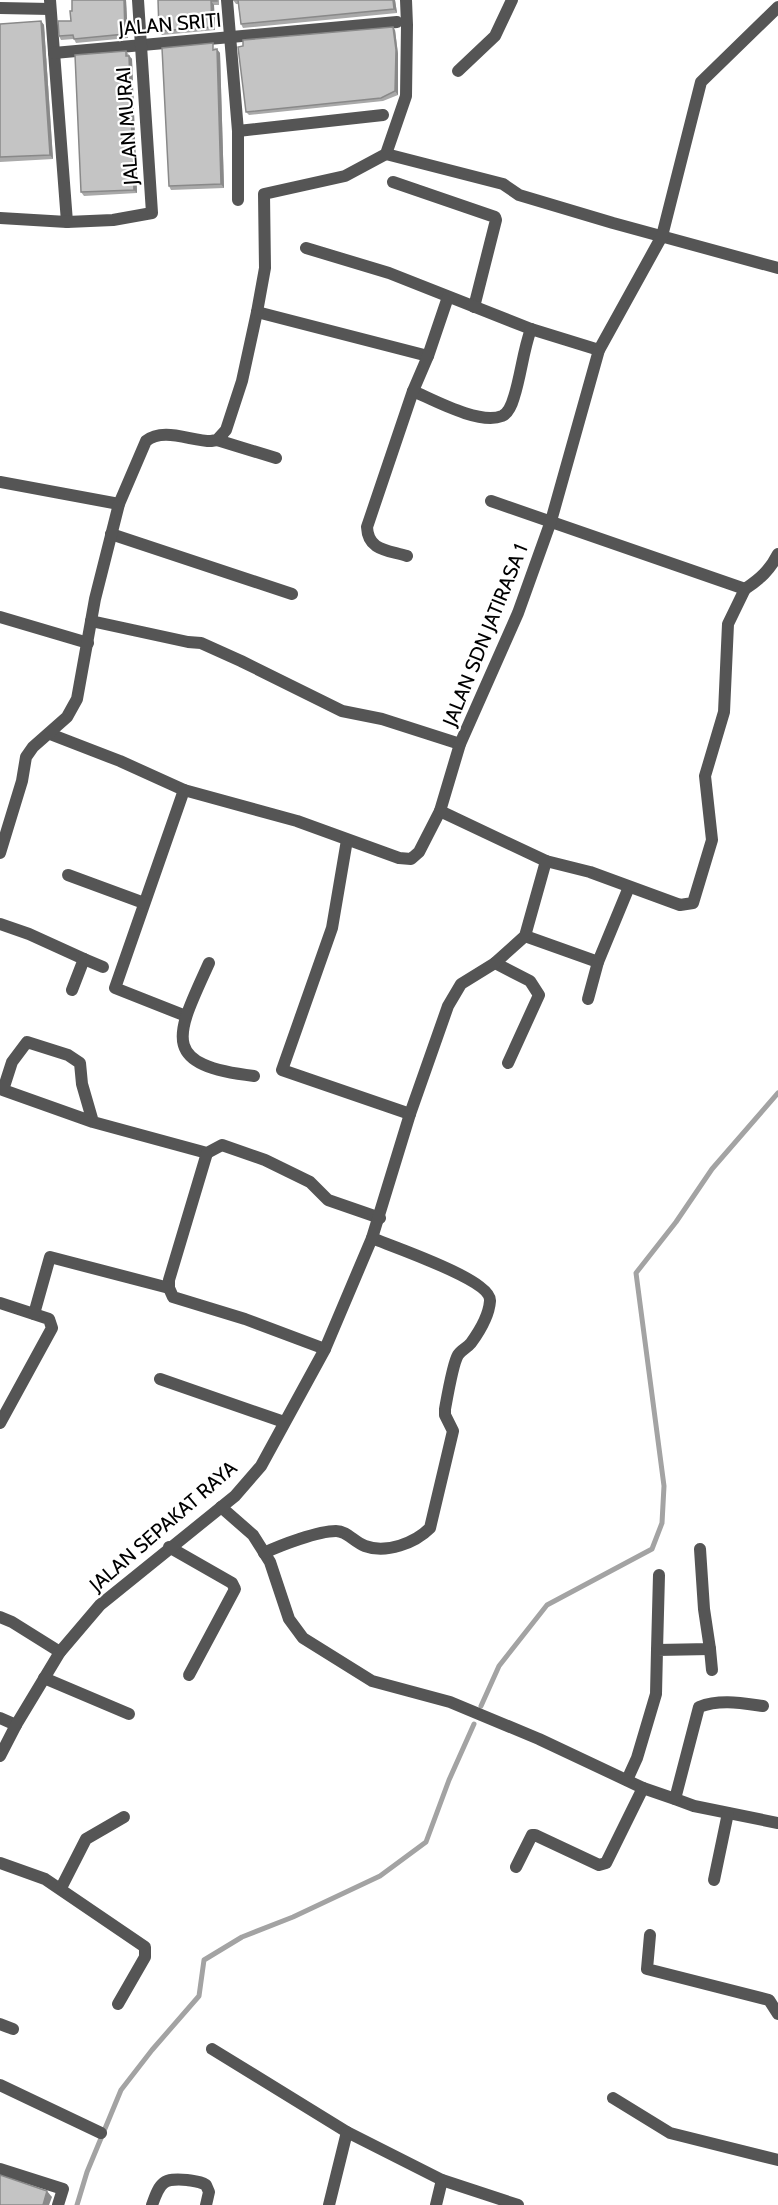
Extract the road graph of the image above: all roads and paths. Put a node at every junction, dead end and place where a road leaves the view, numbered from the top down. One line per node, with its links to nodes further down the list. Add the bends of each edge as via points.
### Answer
1 (138, 0): 10 (street, JALAN MURAI)
2 (227, 0): 9 (street)
3 (406, 0): 15 (street, via 406,96)
4 (512, 0): 12 (street, via 495,36)
5 (50, 4): 7 (street); 11 (street)
6 (778, 7): 20 (street, JALAN SDN JATIRASA 1, via 701,82)
7 (0, 8)
8 (397, 22): 9 (street, JALAN SRITI)
9 (230, 38): 10 (street, JALAN SRITI); 14 (street)
10 (141, 46): 11 (street, JALAN SRITI); 19 (street, JALAN MURAI, via 152,213)
11 (54, 53): 19 (street)
12 (458, 71)
13 (383, 115): 14 (street)
14 (238, 131): 17 (street)
15 (386, 154): 20 (street, via 503,184 519,195); 25 (street, via 345,176 264,194 265,268)
16 (393, 182): 24 (street, via 495,216)
17 (238, 200)
18 (0, 218): 19 (street)
19 (67, 222)
20 (662, 236): 22 (street); 27 (street, JALAN SDN JATIRASA 1)
21 (306, 248): 23 (street, via 389,273)
22 (778, 268)
23 (448, 297): 24 (street); 28 (street)
24 (474, 307): 26 (street)
25 (257, 312): 28 (street); 30 (street, via 236,401 226,430)
26 (531, 329): 27 (street); 29 (street, via 514,399 500,417 468,414)
27 (599, 350): 35 (street, JALAN SDN JATIRASA 1)
28 (428, 356): 29 (street)
29 (413, 391): 38 (street, via 367,527 375,547)
30 (217, 440): 31 (street); 34 (street, via 152,436 142,448)
31 (276, 458)
32 (0, 482): 34 (street)
33 (491, 501): 35 (street)
34 (118, 504): 36 (street)
35 (551, 521): 39 (street); 45 (street, JALAN SDN JATIRASA 1, via 518,613)
36 (111, 534): 40 (street); 42 (street)
37 (778, 554): 39 (street, via 761,578)
38 (407, 556)
39 (746, 589): 52 (street, via 728,624 724,712 705,776 712,840 693,903 680,905)
40 (292, 594)
41 (0, 617): 43 (street)
42 (91, 621): 43 (street); 45 (street, via 201,643 342,711 382,719)
43 (88, 643): 44 (street, via 76,699 67,717)
44 (50, 734): 46 (street); 49 (street, via 26,757)
45 (460, 744): 47 (street, JALAN SDN JATIRASA 1)
46 (184, 790): 48 (street, via 297,821); 53 (street)
47 (440, 811): 48 (street, JALAN SDN JATIRASA 1, via 419,852 411,859); 50 (street)
48 (347, 840): 67 (street, via 332,928 282,1070)
49 (0, 853)
50 (546, 861): 52 (street); 55 (street)
51 (68, 875): 53 (street)
52 (629, 887): 57 (street)
53 (144, 903): 63 (street, via 115,988)
54 (0, 924): 56 (street)
55 (525, 936): 57 (street); 59 (street)
56 (84, 959): 60 (street); 61 (street)
57 (598, 962): 62 (street)
58 (209, 963): 63 (street)
59 (495, 963): 64 (street, via 530,981 539,995); 67 (street, via 462,984 448,1006)
60 (103, 968)
61 (72, 990)
62 (588, 999)
63 (186, 1016): 65 (street, via 182,1041 186,1053 195,1061 229,1073)
64 (508, 1063)
65 (254, 1076)
66 (1, 1089): 68 (street); 68 (street, via 12,1062 27,1042 68,1054 80,1063)
67 (410, 1114): 70 (street)
68 (93, 1122): 69 (street)
69 (207, 1153): 70 (street, via 222,1145 265,1160 310,1182 328,1200); 72 (street)
70 (380, 1218): 71 (street, JALAN SEPAKAT RAYA)
71 (372, 1238): 75 (street, JALAN SEPAKAT RAYA); 82 (street, via 476,1283 491,1300 470,1345 457,1357 445,1409 453,1431 430,1528 422,1536 386,1548 365,1546 339,1531 328,1531)
72 (169, 1288): 74 (street, via 50,1257); 75 (street, via 173,1297)
73 (0, 1303): 74 (street)
74 (34, 1314): 78 (street, via 49,1319 52,1328)
75 (325, 1349): 77 (street, JALAN SEPAKAT RAYA)
76 (160, 1379): 77 (street)
77 (284, 1422): 79 (street, JALAN SEPAKAT RAYA, via 261,1466)
78 (0, 1423)
79 (221, 1507): 80 (street, JALAN SEPAKAT RAYA); 82 (street, via 253,1535)
80 (169, 1547): 87 (street, JALAN SEPAKAT RAYA, via 100,1605); 89 (street, via 234,1586)
81 (700, 1549): 85 (street)
82 (264, 1553): 96 (street, via 289,1619 303,1638 372,1681 450,1702)
83 (659, 1575): 86 (street)
84 (0, 1617): 87 (street)
85 (710, 1649): 86 (street); 88 (street)
86 (657, 1650): 96 (street, via 656,1694)
87 (60, 1652): 90 (street, JALAN SEPAKAT RAYA)
88 (712, 1670)
89 (189, 1676)
90 (44, 1678): 92 (street); 94 (street, JALAN SEPAKAT RAYA)
91 (763, 1706): 98 (street, via 725,1702 699,1707)
92 (129, 1714)
93 (0, 1718): 94 (street)
94 (16, 1725): 95 (street, JALAN SEPAKAT RAYA)
95 (0, 1756)
96 (627, 1780): 97 (street)
97 (643, 1788): 98 (street); 103 (street, via 604,1864 535,1834)
98 (675, 1799): 99 (street)
99 (728, 1813): 101 (street); 104 (street)
100 (124, 1817): 105 (street, via 86,1839)
101 (778, 1823)
102 (0, 1863): 105 (street)
103 (516, 1868)
104 (714, 1880)
105 (61, 1888): 107 (street, via 145,1947 145,1957)
106 (650, 1935): 108 (street, via 647,1969 769,2000)
107 (118, 2004)
108 (778, 2014)
109 (0, 2024): 110 (street)
110 (13, 2029)
111 (212, 2049): 114 (street)
112 (0, 2085): 115 (street)
113 (613, 2098): 116 (street, via 670,2133)
114 (347, 2132): 118 (street); 122 (street)
115 (101, 2133)
116 (778, 2160)
117 (0, 2169): 119 (street, via 63,2189)
118 (442, 2180): 123 (street); 124 (street)
119 (58, 2205)
120 (152, 2205): 121 (street, via 162,2184 170,2179 206,2185)
121 (206, 2205)
122 (329, 2205)
123 (436, 2205)
124 (518, 2205)

